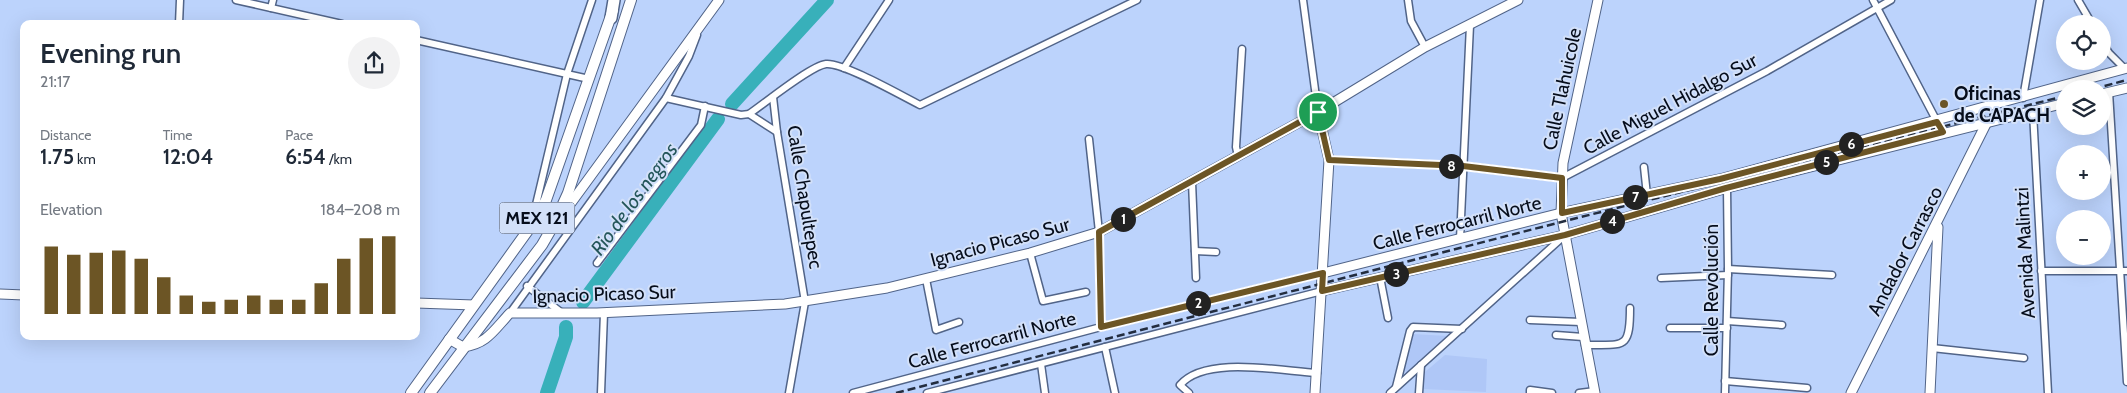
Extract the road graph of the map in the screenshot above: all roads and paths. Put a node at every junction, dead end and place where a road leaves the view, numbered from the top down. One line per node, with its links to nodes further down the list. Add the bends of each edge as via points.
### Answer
1 (180, 0): 22 (street)
2 (236, 0): 18 (street)
3 (273, 0): 18 (street)
4 (592, 0): 32 (street)
5 (616, 0): 21 (highway)
6 (631, 0): 61 (main road, MEX 121, via 568,193)
7 (719, 0): 24 (main road)
8 (889, 0): 30 (street)
9 (1137, 0): 30 (street, via 920,105)
10 (1303, 0): 41 (street)
11 (1408, 0): 27 (street, via 1411,21)
12 (1518, 0): 25 (main road, Ignacio Picaso Sur)
13 (1598, 0): 54 (main road, Calle Tlahuicole, via 1562,162)
14 (1873, 0): 19 (street)
15 (1891, 0): 19 (street, Calle Miguel Hidalgo Sur)
16 (2040, 0): 38 (street)
17 (2078, 0): 20 (street)
18 (271, 8): 23 (street)
19 (1878, 8): 44 (street); 54 (street, Calle Miguel Hidalgo Sur, via 1767,71)
20 (2087, 15)
21 (611, 18): 33 (main road, MEX 121)
22 (179, 20)
23 (324, 20)
24 (701, 24): 37 (street, via 689,56); 61 (main road)
25 (1470, 25): 27 (main road, Ignacio Picaso Sur); 52 (street)
26 (420, 41): 32 (street)
27 (1425, 46): 41 (main road, Ignacio Picaso Sur)
28 (1242, 49): 50 (street)
29 (2111, 55): 31 (street)
30 (844, 68): 36 (street, via 826,64)
31 (2126, 69): 38 (main road, Calle Ferrocarril Norte)
32 (568, 74): 33 (street); 59 (street)
33 (589, 79): 59 (main road, MEX 121, via 546,200)
34 (2127, 88): 35 (main road)
35 (2111, 92)
36 (773, 97): 43 (street); 46 (street, Calle Chapultepec)
37 (666, 98): 39 (street); 78 (street)
38 (2022, 98): 44 (main road, Calle Ferrocarril Norte)
39 (705, 106): 43 (street, via 740,115); 68 (street, via 700,125)
40 (2056, 106): 42 (main road)
41 (1318, 112): 50 (main road, Ignacio Picaso Sur); 51 (main road)
42 (2033, 112): 45 (main road); 69 (street, Avenida Malintzi)
43 (749, 114): 46 (street)
44 (1937, 122): 47 (street); 57 (main road, Calle Ferrocarril Norte)
45 (1987, 122): 47 (main road); 60 (main road, Andador Carrasco)
46 (777, 132): 83 (street, Calle Chapultepec)
47 (1943, 132): 56 (main road)
48 (2110, 135): 70 (street)
49 (1089, 139): 62 (street)
50 (1238, 156): 55 (main road, Ignacio Picaso Sur)
51 (1329, 160): 52 (street); 72 (main road)
52 (1463, 166): 54 (street); 64 (street)
53 (1644, 167): 57 (street)
54 (1562, 178): 58 (main road, Calle Tlahuicole)
55 (1192, 182): 62 (main road, Ignacio Picaso Sur); 65 (street)
56 (1726, 188): 63 (main road); 71 (street, Calle Revolución)
57 (1647, 195): 58 (main road, Calle Ferrocarril Norte)
58 (1562, 213): 63 (main road, Calle Tlahuicole); 64 (main road, Calle Ferrocarril Norte)
59 (534, 222): 85 (main road, MEX 121)
60 (1938, 224): 104 (main road); 131 (main road, Andador Carrasco)
61 (553, 226): 102 (main road, MEX 121, via 542,245)
62 (1099, 232): 67 (main road, Ignacio Picaso Sur); 96 (street)
63 (1565, 235): 74 (main road); 93 (main road, Calle Tlahuicole); 98 (street)
64 (1460, 239): 72 (main road, Calle Ferrocarril Norte)
65 (1195, 251): 66 (street); 75 (street)
66 (1216, 252)
67 (1030, 253): 77 (main road, Ignacio Picaso Sur); 80 (street, via 1044,301)
68 (597, 264)
69 (2041, 270): 70 (street); 133 (street, Avenida Malintzi)
70 (2124, 271): 110 (street)
71 (1728, 272): 73 (street); 76 (street); 94 (street, Calle Revolución)
72 (1323, 273): 79 (main road); 96 (street, Calle Ferrocarril Norte)
73 (1832, 275)
74 (1380, 277): 79 (main road); 90 (street)
75 (1196, 278)
76 (1661, 278)
77 (926, 279): 83 (main road, Ignacio Picaso Sur); 92 (street, via 936,330)
78 (527, 286): 87 (street); 89 (street)
79 (1322, 291): 103 (street); 108 (main road)
80 (1086, 292)
81 (0, 294): 82 (main road)
82 (20, 295)
83 (805, 302): 88 (main road, Ignacio Picaso Sur); 119 (street, Calle Chapultepec)
84 (420, 303): 85 (main road)
85 (474, 305): 100 (main road, MEX 121)
86 (1630, 308): 101 (street, via 1630,333 1622,344)
87 (510, 312): 89 (main road, Ignacio Picaso Sur); 102 (main road, Ignacio Picaso Sur, via 484,341)
88 (604, 312): 89 (main road, Ignacio Picaso Sur); 118 (street)
89 (562, 313)
90 (1388, 318)
91 (1530, 320): 93 (street)
92 (959, 322)
93 (1581, 322): 101 (main road, Calle Tlahuicole)
94 (1727, 324): 95 (street); 97 (street); 109 (street, Calle Revolución)
95 (1782, 325)
96 (1101, 327): 120 (street, Calle Ferrocarril Norte)
97 (1670, 328)
98 (1462, 329): 107 (street); 113 (street, via 1413,327)
99 (1556, 335): 101 (street)
100 (449, 338): 102 (main road); 116 (main road, MEX 121)
101 (1584, 341): 115 (main road, Calle Tlahuicole)
102 (463, 347): 117 (main road, MEX 121)
103 (1105, 347): 106 (street); 123 (street)
104 (1932, 348): 105 (street); 132 (main road)
105 (2024, 358)
106 (1041, 364): 112 (street); 122 (street)
107 (1422, 364): 113 (street); 126 (street)
108 (1317, 373): 124 (street, via 1212,368 1183,380 1180,385); 125 (main road)
109 (1726, 381): 111 (street); 130 (street, Calle Revolución)
110 (2127, 382)
111 (1807, 388)
112 (955, 389): 114 (street)
113 (1393, 390)
114 (935, 392): 121 (street)
115 (1595, 392): 129 (street)
116 (412, 393)
117 (430, 393)
118 (601, 393)
119 (789, 393)
120 (854, 393)
121 (927, 393)
122 (1045, 393)
123 (1115, 393)
124 (1188, 393)
125 (1315, 393)
126 (1419, 393)
127 (1530, 393): 128 (street, via 1530,390)
128 (1552, 393)
129 (1579, 393)
130 (1725, 393)
131 (1851, 393)
132 (1930, 393)
133 (2048, 393)

